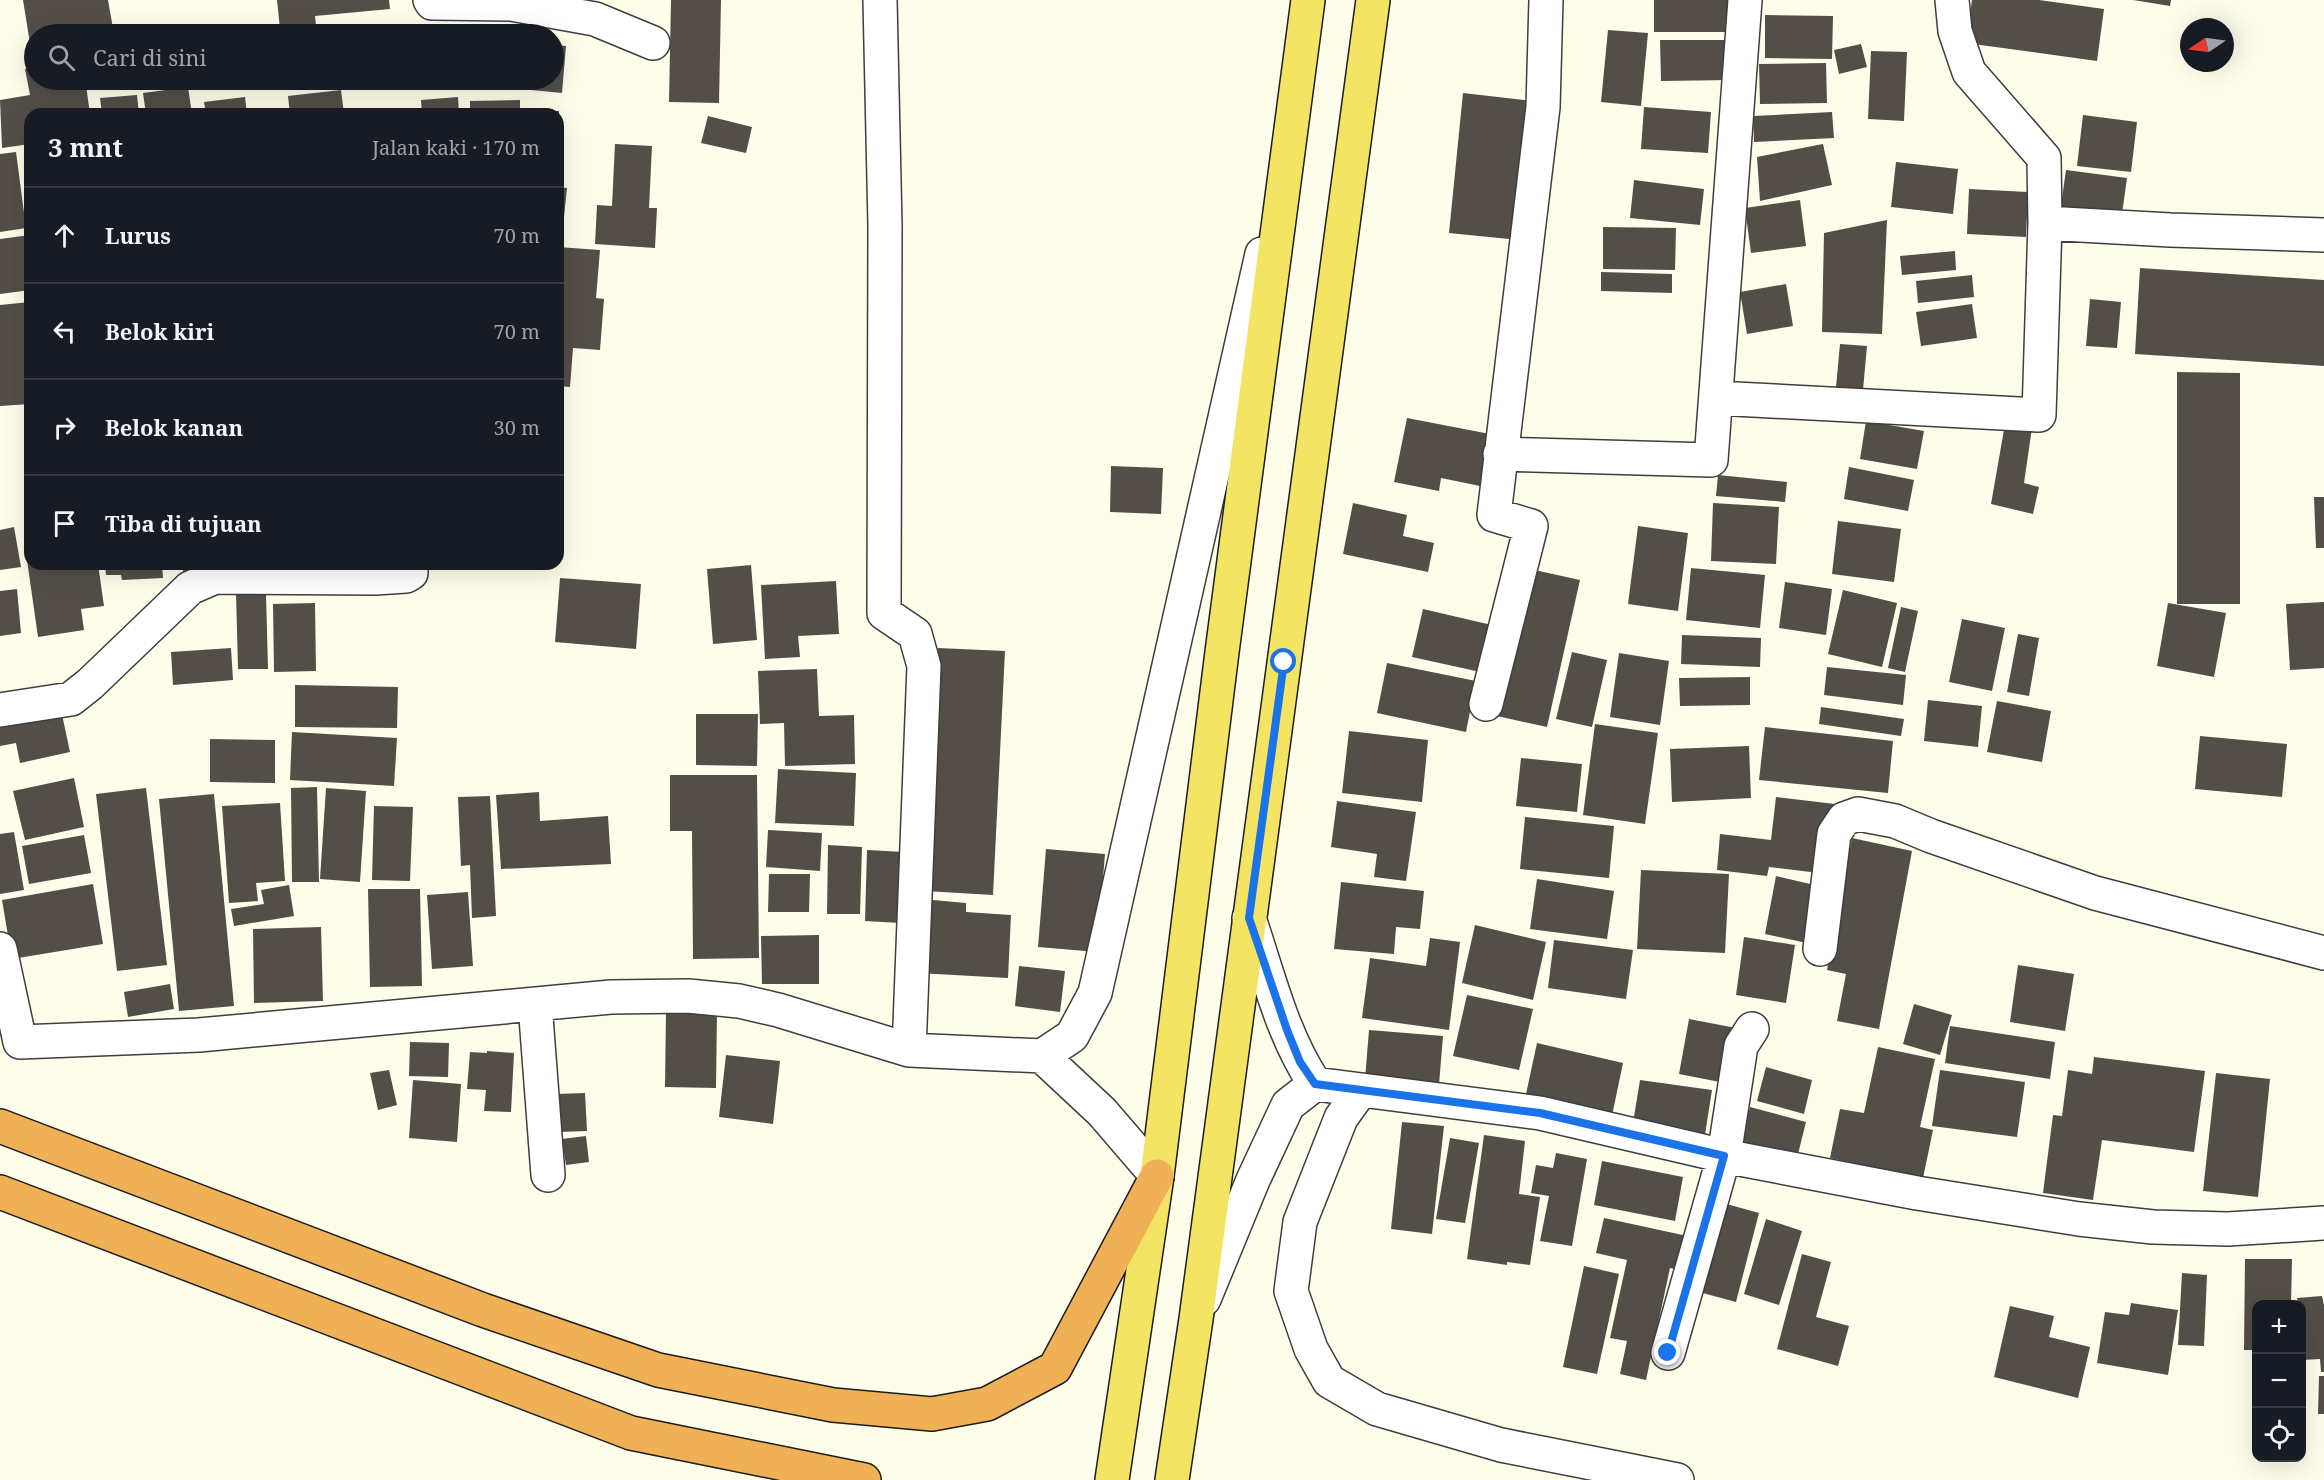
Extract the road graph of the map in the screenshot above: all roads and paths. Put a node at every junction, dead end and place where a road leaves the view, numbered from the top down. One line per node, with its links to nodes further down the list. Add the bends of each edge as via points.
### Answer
1 (430, 0): 8 (street, via 511,4 595,19)
2 (880, 0): 23 (street, via 885,226 884,613 915,634 924,666)
3 (1308, 0): 9 (main road)
4 (1373, 0): 17 (main road)
5 (1546, 0): 13 (street, via 1543,107)
6 (1745, 0): 12 (street)
7 (1952, 0): 10 (street, via 1955,31 1969,72 2044,158)
8 (653, 43)
9 (1293, 118): 24 (street, via 1095,993 1072,1036); 30 (main road)
10 (2045, 223): 11 (street); 12 (street, via 2039,415)
11 (2324, 236)
12 (1716, 398): 13 (street, via 1711,460)
13 (1500, 454): 15 (street, via 1494,515 1531,526)
14 (411, 570): 16 (street, via 406,576 375,578 215,577 190,588 71,699)
15 (1486, 704)
16 (0, 710)
17 (1249, 918): 25 (street, via 1287,1030 1300,1062); 33 (main road)
18 (0, 949): 21 (street, via 20,1042 199,1035)
19 (1820, 949): 20 (street, via 1834,834 1844,819 1858,814 1895,821 2095,893)
20 (2324, 953)
21 (536, 1004): 23 (street, via 653,995 739,1001); 29 (street)
22 (1752, 1029): 28 (street, via 1741,1046)
23 (909, 1050): 24 (street)
24 (1042, 1056): 30 (street, via 1102,1112)
25 (1315, 1084): 26 (street); 33 (street, via 1287,1105)
26 (1362, 1090): 28 (street, via 1540,1113); 38 (street, via 1341,1118 1300,1222 1291,1291 1311,1349 1329,1381 1377,1409 1501,1445)
27 (0, 1126): 30 (highway, via 483,1310 658,1370 833,1405 932,1414 987,1404 1054,1368)
28 (1724, 1156): 32 (street, via 2079,1219 2153,1227); 34 (street)
29 (548, 1175)
30 (1157, 1176): 36 (main road)
31 (0, 1192): 35 (highway, via 631,1433)
32 (2324, 1223)
33 (1196, 1319): 37 (main road)
34 (1668, 1353)
35 (864, 1480)
36 (1112, 1480)
37 (1173, 1480)
38 (1677, 1480)

